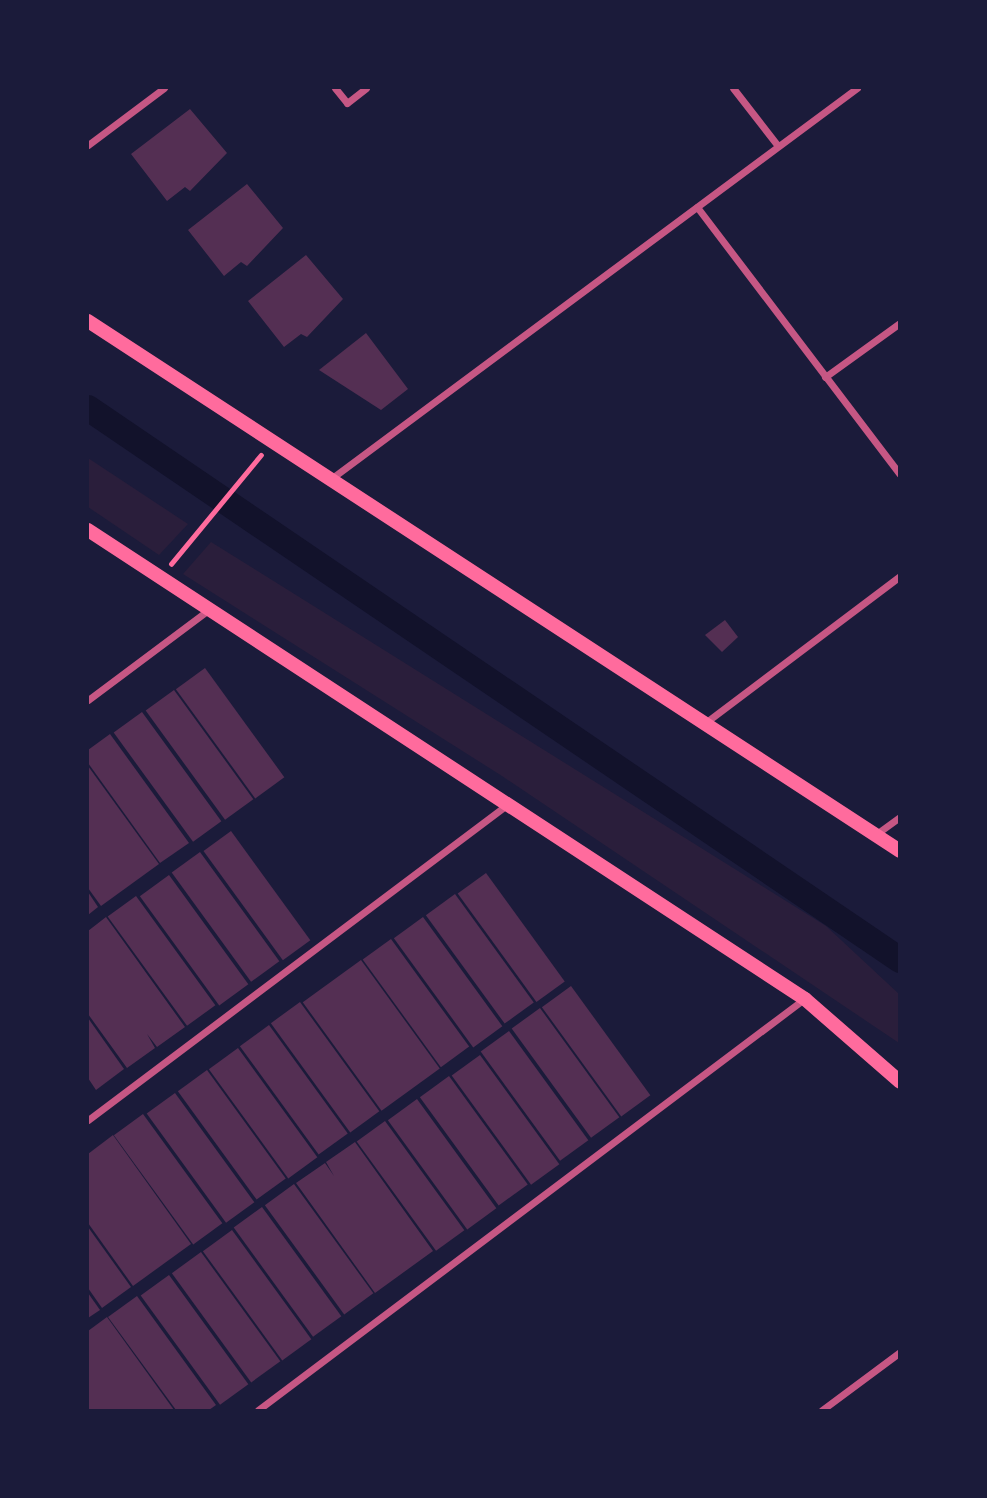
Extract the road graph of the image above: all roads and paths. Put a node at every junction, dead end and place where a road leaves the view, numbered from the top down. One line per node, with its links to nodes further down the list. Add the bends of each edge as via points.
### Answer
1 (164, 88): 6 (street)
2 (335, 88): 3 (street, via 347,103)
3 (366, 88)
4 (733, 88): 7 (street)
5 (857, 88): 7 (street)
6 (88, 145)
7 (778, 146): 8 (street)
8 (697, 207): 11 (street); 14 (street)
9 (88, 321): 12 (main road)
10 (900, 323): 11 (street)
11 (825, 377): 13 (street)
12 (274, 441): 14 (main road); 16 (path)
13 (900, 474)
14 (332, 478): 20 (main road)
15 (88, 530): 16 (main road)
16 (161, 576): 18 (main road)
17 (900, 576): 20 (street)
18 (212, 608): 19 (street); 21 (main road)
19 (88, 700)
20 (702, 725): 23 (main road)
21 (511, 802): 25 (main road); 27 (street)
22 (900, 817): 23 (street)
23 (875, 835): 24 (main road)
24 (900, 851)
25 (805, 999): 26 (main road); 29 (street)
26 (900, 1082)
27 (88, 1120)
28 (900, 1352): 30 (street)
29 (258, 1410)
30 (822, 1410)

